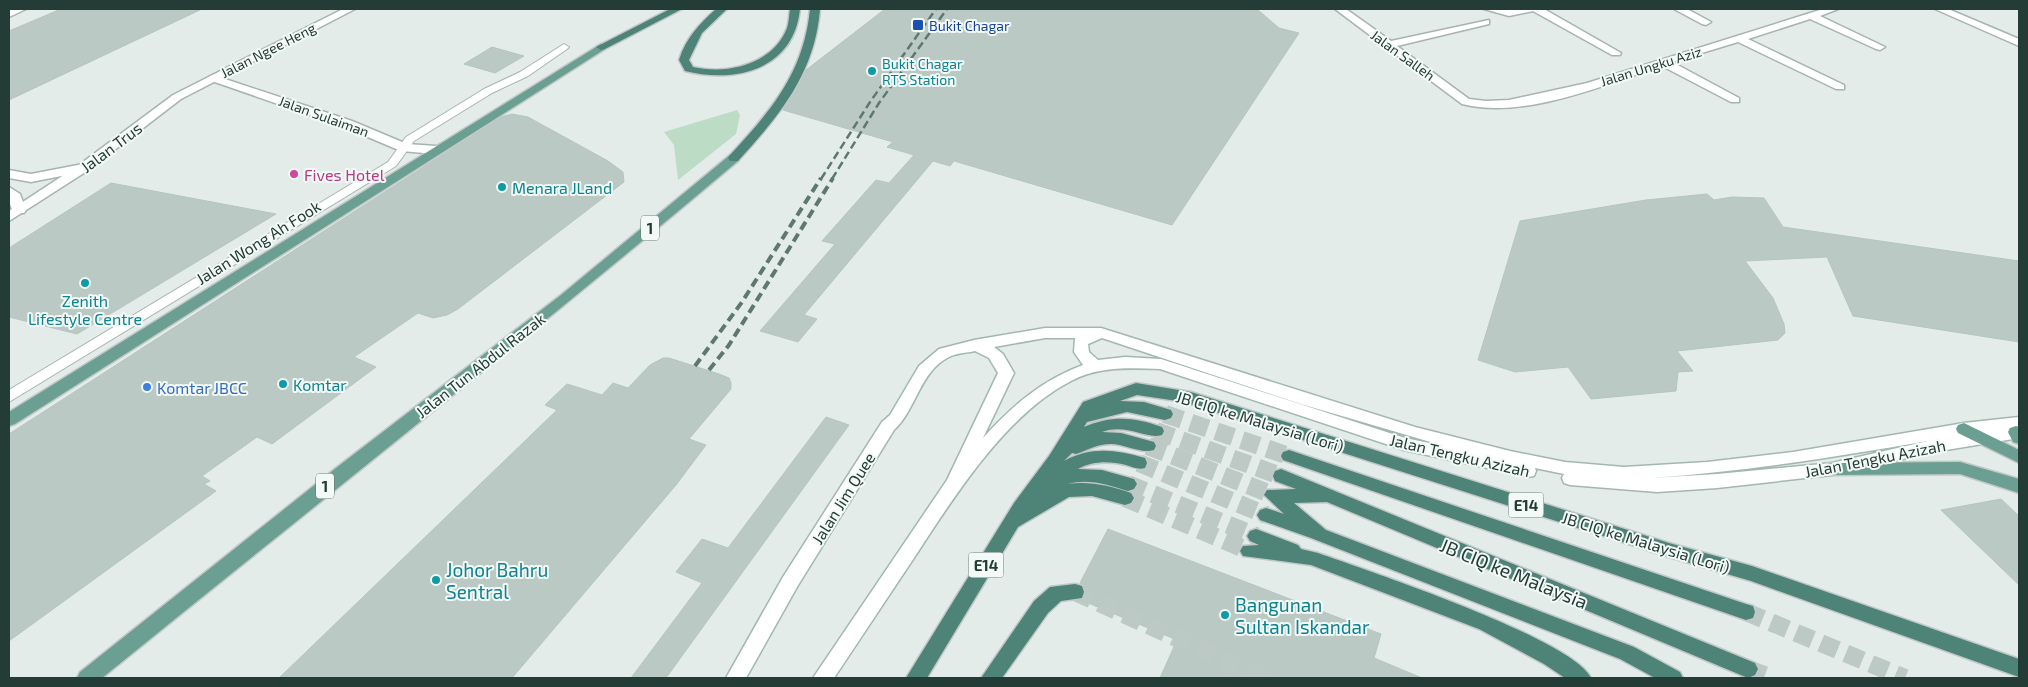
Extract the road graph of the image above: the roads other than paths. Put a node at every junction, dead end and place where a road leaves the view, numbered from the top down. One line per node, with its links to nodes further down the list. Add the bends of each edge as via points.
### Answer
1 (21, 9): 15 (street)
2 (350, 9): 27 (street, Jalan Ngee Heng)
3 (658, 9): 24 (highway)
4 (677, 9): 24 (highway)
5 (722, 9): 6 (highway, via 690,41 684,60 689,70 702,74 729,74 754,66 779,50 790,34)
6 (795, 9)
7 (815, 9): 33 (highway, Jalan Tun Abdul Razak / 1, via 810,46 782,102)
8 (1340, 9): 21 (street, Jalan Salleh)
9 (1489, 9): 10 (street, via 1509,12)
10 (1530, 9)
11 (1537, 9): 25 (street)
12 (1679, 9): 18 (street)
13 (1833, 9): 16 (street, Jalan Ungku Aziz)
14 (1940, 9): 20 (street)
15 (9, 14)
16 (1814, 15): 19 (street, Jalan Ungku Aziz); 23 (street)
17 (1485, 22): 21 (street)
18 (1706, 22)
19 (1740, 39): 26 (street, Jalan Ungku Aziz); 28 (street)
20 (2019, 43)
21 (1388, 45): 30 (street, Jalan Salleh)
22 (564, 46): 31 (street, via 524,74 488,91 414,137)
23 (1883, 46)
24 (601, 47): 32 (main road, Jalan Wong Ah Fook)
25 (1616, 52)
26 (1663, 62): 29 (street); 30 (street, Jalan Ungku Aziz, via 1523,102 1487,106)
27 (212, 78): 31 (street, Jalan Sulaiman, via 348,124); 34 (street, Jalan Trus, via 177,97)
28 (1840, 87)
29 (1735, 100)
30 (1466, 102)
31 (405, 148): 32 (street, Jalan Sulaiman); 41 (street, via 392,164)
32 (436, 150): 43 (main road, Jalan Wong Ah Fook)
33 (734, 158): 69 (main road, Jalan Tun Abdul Razak / 1, via 566,298)
34 (83, 168): 35 (street, via 31,178); 37 (street, Jalan Trus)
35 (9, 174)
36 (9, 192): 37 (street, via 14,194)
37 (14, 214)
38 (1101, 333): 39 (street, Jalan Tengku Azizah, via 1045,333); 40 (street, via 1081,341 1083,358); 45 (street, Jalan Tengku Azizah, via 1415,433 1564,468 1624,473 1707,468 1793,458)
39 (974, 346): 56 (street, via 992,351 1000,358 1006,373); 70 (street, Jalan Jim Quee, via 944,353 924,370 896,419 888,426 790,582)
40 (1094, 365): 54 (street, Jalan Tengku Azizah, via 1134,360 1161,364 1404,444 1554,476 1657,485); 56 (street, Jalan Tengku Azizah, via 1064,376 1044,389 1013,416)
41 (9, 397)
42 (1165, 414): 44 (highway, JB CIQ ke Malaysia (Lori), via 1144,407 1120,405)
43 (9, 420)
44 (1078, 422): 52 (highway, JB CIQ ke Malaysia (Lori) / E14); 67 (highway, JB CIQ ke Malaysia (Lori) / E14, via 1089,406 1136,389 1185,396 1752,574)
45 (1964, 429): 47 (street, Jalan Tengku Azizah); 48 (main road)
46 (1156, 431): 52 (highway, E14, via 1136,423 1112,422 1089,431)
47 (2019, 431): 48 (street, Jalan Tengku Azizah)
48 (1982, 438): 51 (main road); 54 (street, Jalan Tengku Azizah)
49 (1148, 446): 52 (highway, E14, via 1127,438 1101,438)
50 (1289, 456): 66 (highway, JB CIQ ke Malaysia (Lori) / E14)
51 (2019, 457)
52 (1053, 462): 58 (highway, E14)
53 (1139, 463): 58 (highway, E14, via 1118,456 1092,455 1070,464)
54 (1832, 469): 57 (main road, via 1960,468)
55 (1281, 476): 60 (highway, JB CIQ ke Malaysia)
56 (954, 483): 71 (street)
57 (2019, 486)
58 (1034, 489): 62 (highway, E14)
59 (1127, 491): 62 (highway, E14, via 1072,488 1049,497)
60 (1331, 498): 63 (highway, via 1273,495); 68 (highway, JB CIQ ke Malaysia)
61 (1266, 515): 63 (highway)
62 (1015, 518): 72 (highway, E14)
63 (1320, 535): 75 (highway, via 1627,653)
64 (1252, 544): 74 (highway, via 1312,558 1486,623)
65 (1075, 592): 73 (highway, via 1057,593 1041,606)
66 (1746, 612)
67 (2019, 668)
68 (1748, 669)
69 (87, 678)
70 (736, 678)
71 (823, 678)
72 (916, 678)
73 (992, 678)
74 (1581, 678)
75 (1673, 678)

